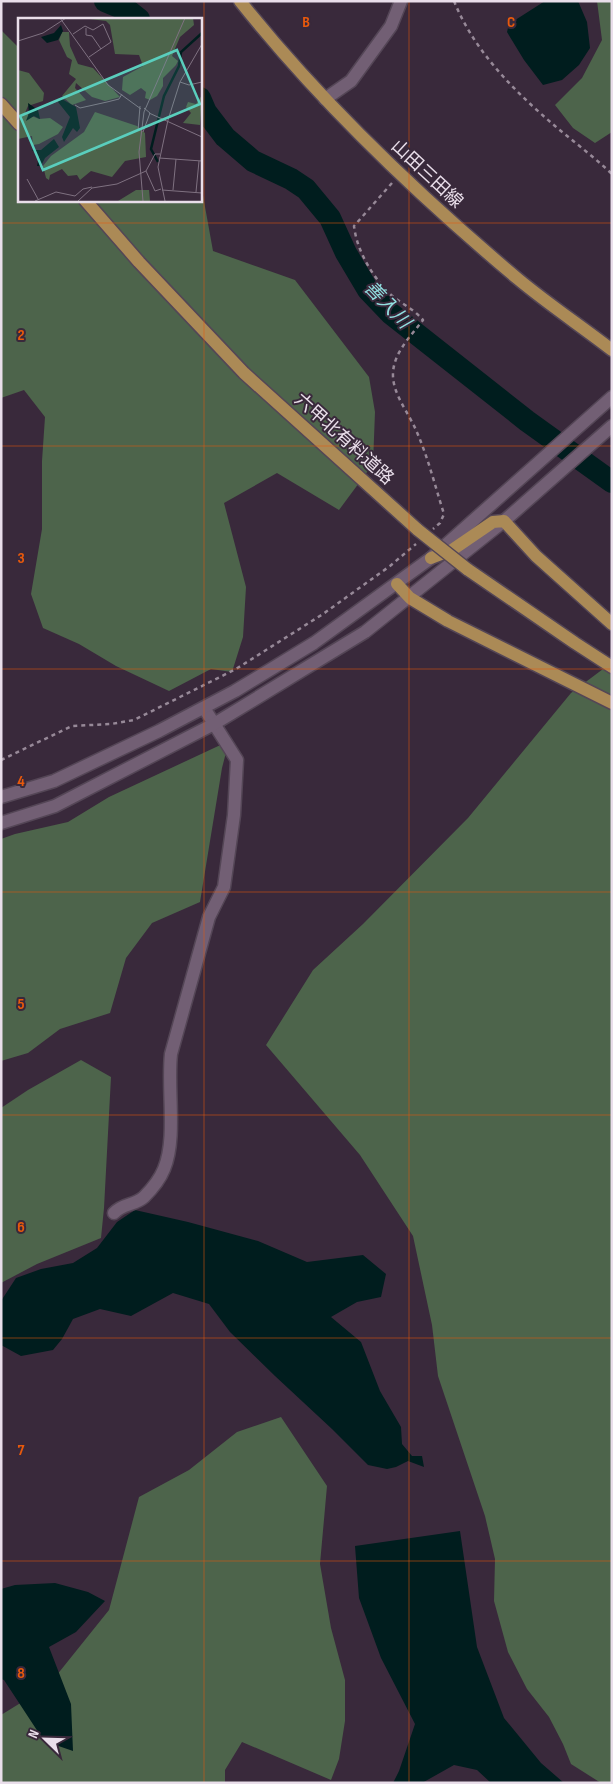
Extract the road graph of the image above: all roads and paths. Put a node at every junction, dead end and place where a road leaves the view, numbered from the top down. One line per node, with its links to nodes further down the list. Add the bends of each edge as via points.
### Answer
1 (240, 1): 4 (main road, 山田三田線)
2 (401, 1): 4 (street, via 391,26 351,81)
3 (454, 1): 8 (path, via 480,47 501,74)
4 (326, 99): 7 (main road, 山田三田線)
5 (1, 104): 6 (main road)
6 (18, 123)
7 (400, 174): 10 (main road, 山田三田線, via 519,280); 14 (path, via 354,226 370,269 390,294 423,320 404,344 392,374 396,391 416,430 444,514)
8 (612, 174)
9 (86, 201): 15 (main road, 六甲北有料道路, via 244,373)
10 (612, 350)
11 (612, 397): 16 (street)
12 (612, 426): 13 (street)
13 (504, 521): 16 (main road, via 492,522 452,550); 18 (street); 19 (main road, via 536,556)
14 (433, 529)
15 (418, 535): 20 (main road, 六甲北有料道路, bridge); 24 (path, via 390,566 236,669 134,720 72,726)
16 (431, 558): 17 (street)
17 (397, 584): 18 (main road); 22 (street, via 314,643)
18 (410, 598): 21 (main road, via 448,621); 23 (street, via 365,632)
19 (612, 624)
20 (612, 666)
21 (612, 703)
22 (204, 708): 23 (street); 25 (street, via 54,781)
23 (214, 724): 26 (street, via 54,806); 27 (street, via 237,760 234,815 224,887 209,917 171,1054 170,1140 164,1170 143,1198 120,1207)
24 (1, 760)
25 (1, 797)
26 (1, 823)
27 (114, 1213)

